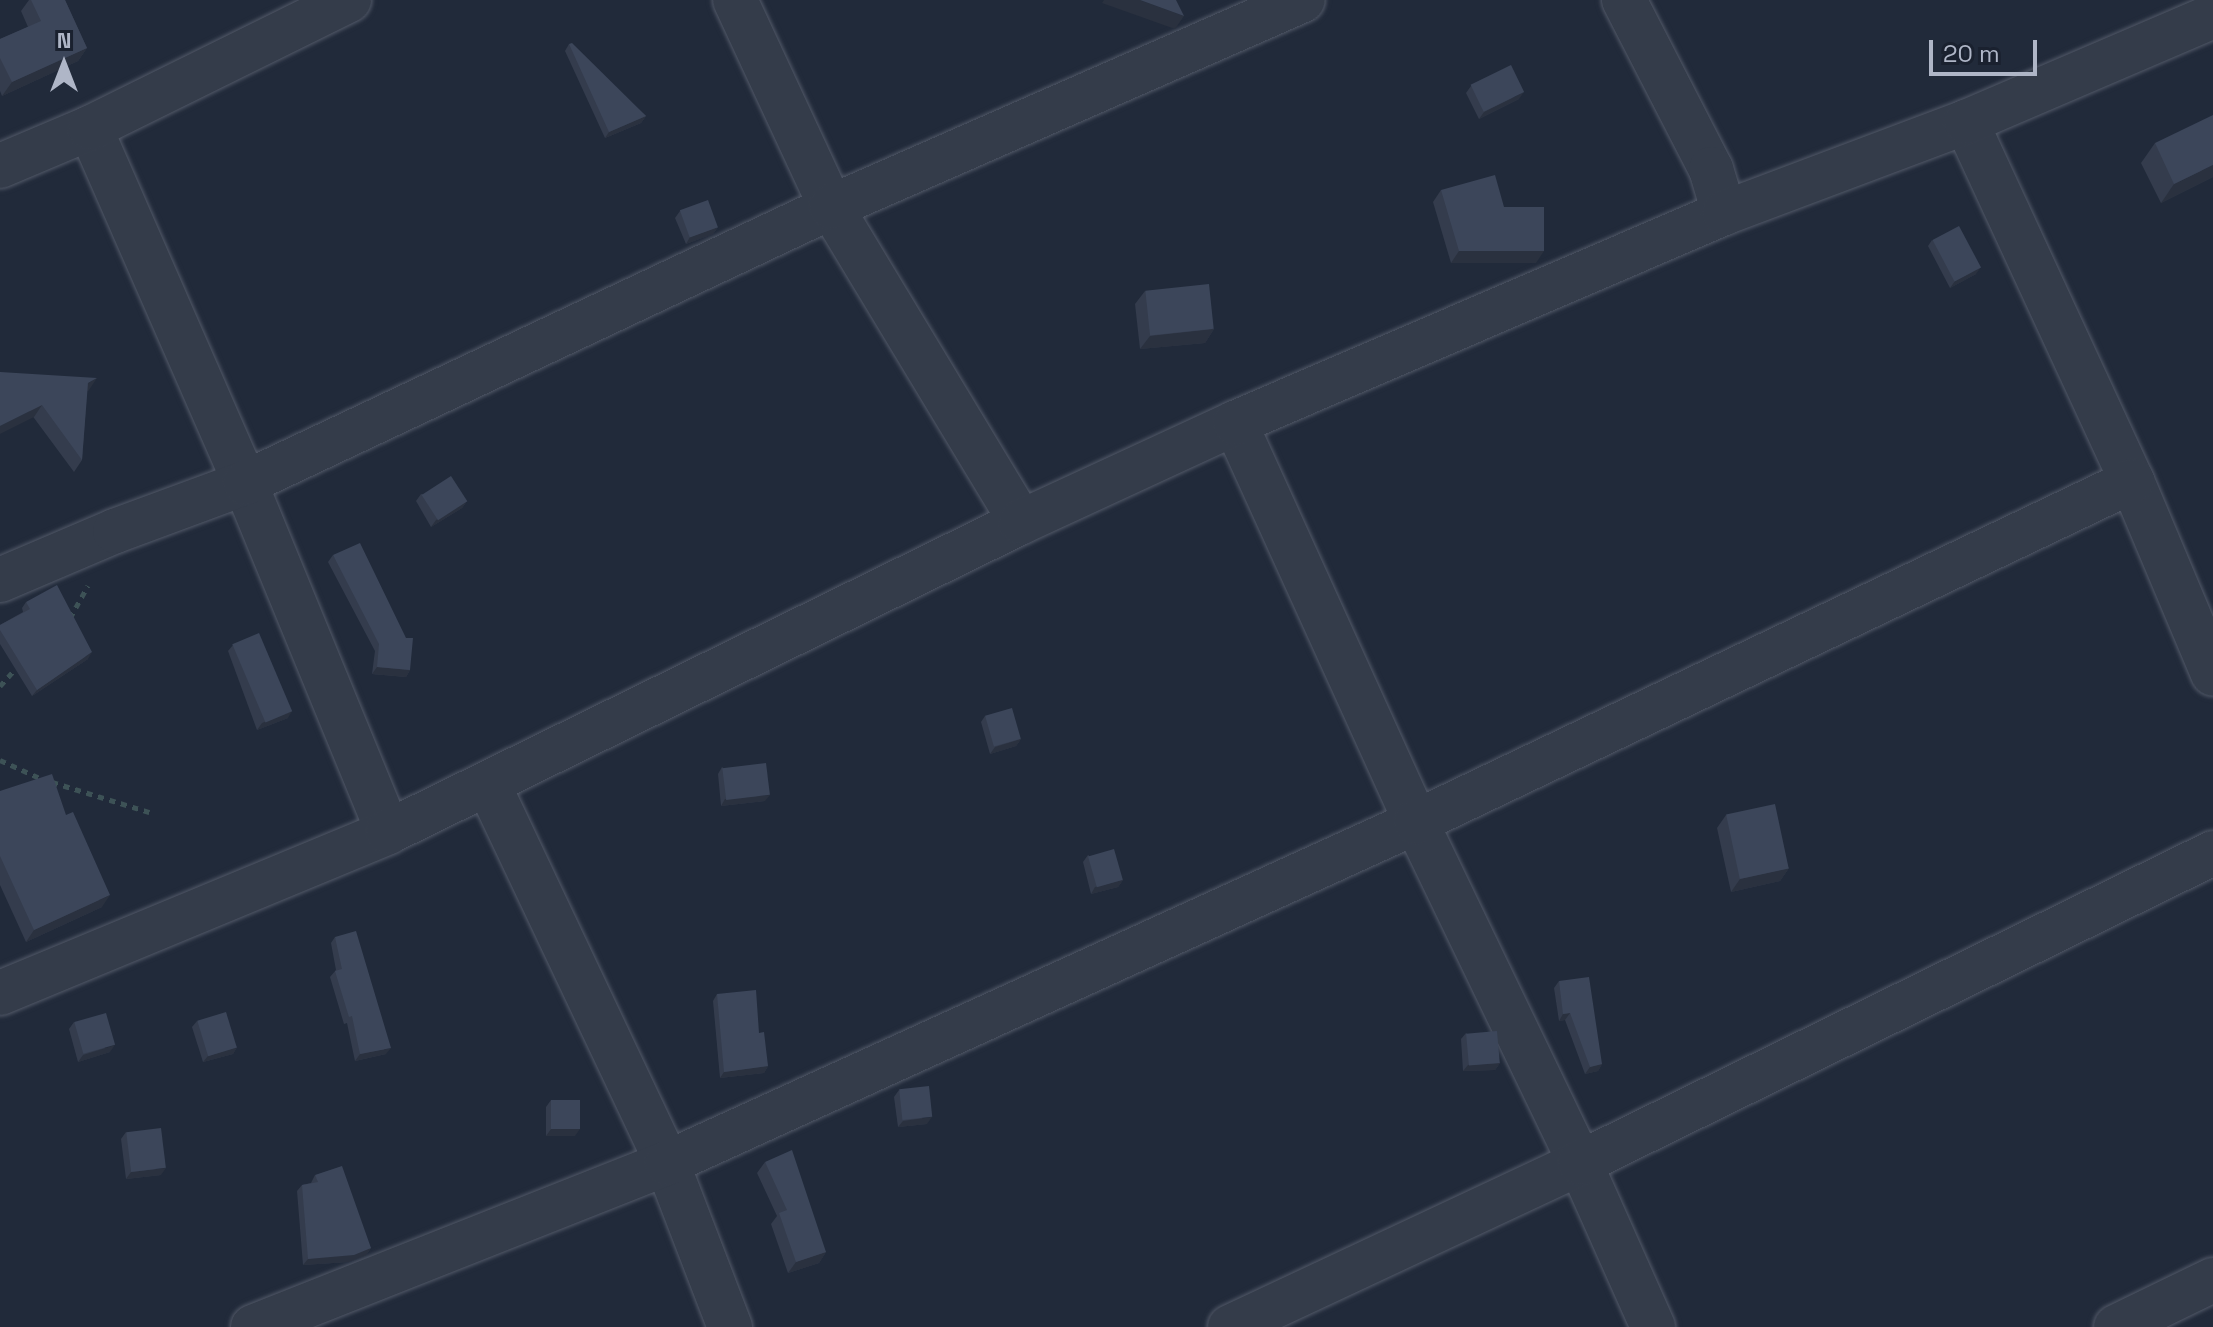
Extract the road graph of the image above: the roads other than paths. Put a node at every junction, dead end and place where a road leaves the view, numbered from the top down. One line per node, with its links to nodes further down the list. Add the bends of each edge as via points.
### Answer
1 (735, 0): 9 (street)
2 (1303, 0): 9 (street)
3 (1624, 0): 10 (street, via 1711,169)
4 (324, 5): 7 (street)
5 (2213, 16): 6 (street)
6 (1966, 122): 10 (street); 12 (street)
7 (90, 128): 8 (street); 13 (street)
8 (0, 166)
9 (831, 207): 13 (street); 14 (street)
10 (1724, 213): 11 (street)
11 (1235, 423): 14 (street); 18 (street)
12 (2132, 481): 16 (street); 18 (street)
13 (245, 483): 15 (street); 19 (street)
14 (1021, 522): 17 (street)
15 (0, 580)
16 (2213, 674)
17 (488, 784): 19 (street); 22 (street)
18 (1416, 822): 22 (street); 23 (street)
19 (388, 832): 21 (street)
20 (2213, 853): 23 (street)
21 (0, 993)
22 (667, 1163): 25 (street); 26 (street)
23 (1580, 1163): 27 (street); 28 (street)
24 (2213, 1280): 29 (street)
25 (253, 1327)
26 (730, 1327)
27 (1230, 1327)
28 (1653, 1327)
29 (2116, 1327)

